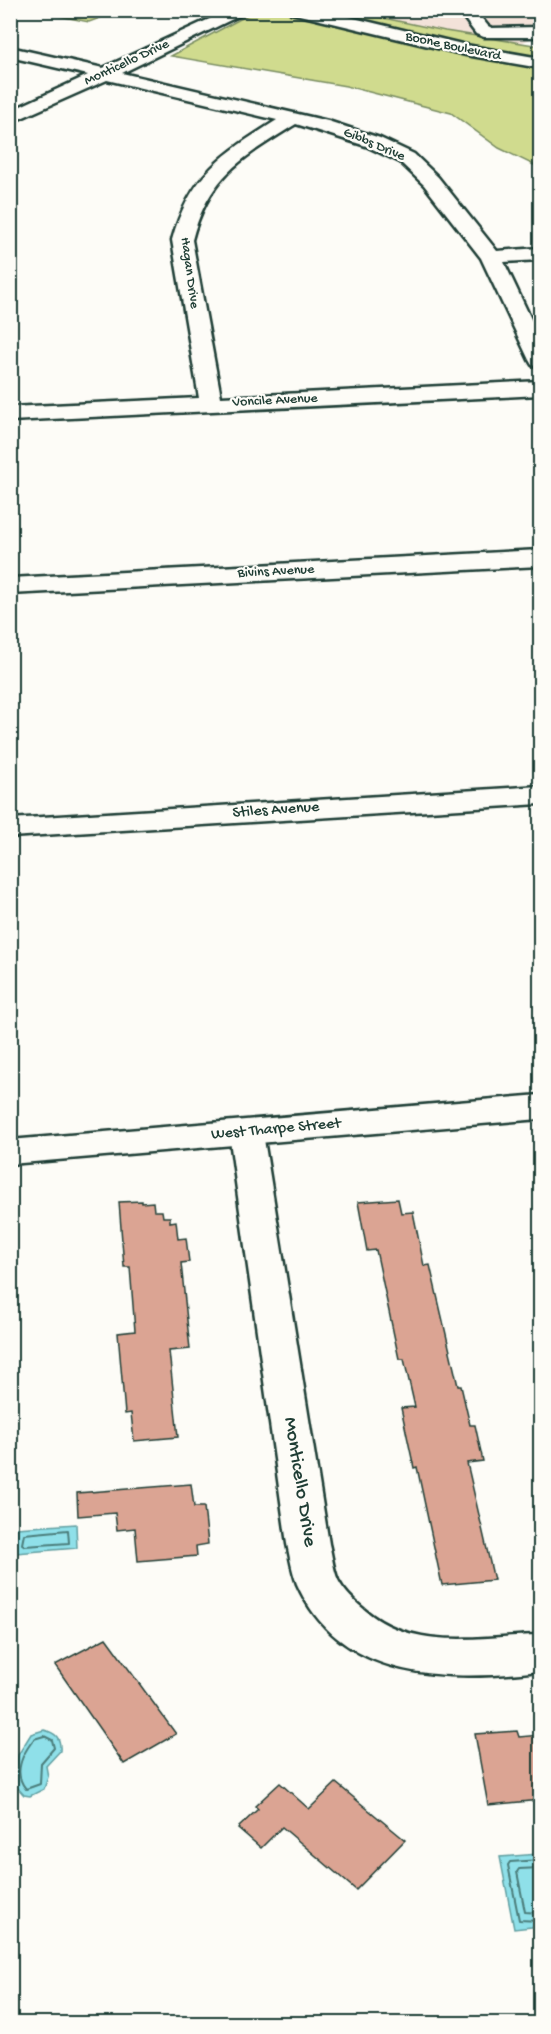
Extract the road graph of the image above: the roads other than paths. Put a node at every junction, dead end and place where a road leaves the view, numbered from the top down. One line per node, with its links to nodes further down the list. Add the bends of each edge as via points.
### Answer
1 (243, 10): 11 (street, Monticello Drive)
2 (297, 10): 5 (street, Boone Boulevard)
3 (466, 10): 6 (street)
4 (378, 15): 5 (street)
5 (358, 25): 8 (street, Boone Boulevard)
6 (467, 29): 7 (street, via 498,34); 8 (street)
7 (540, 32)
8 (435, 43): 10 (street, Boone Boulevard)
9 (10, 52): 11 (street, Gibbs Drive)
10 (538, 62)
11 (104, 73): 12 (street, Monticello Drive); 13 (street, Gibbs Drive)
12 (10, 118)
13 (293, 118): 15 (street, Gibbs Drive, via 373,142 412,162); 18 (street, Hagan Drive, via 219,169 200,189 184,225 182,240)
14 (540, 254): 15 (street)
15 (491, 257): 16 (street, Gibbs Drive)
16 (540, 360)
17 (540, 388): 18 (street, Voncile Avenue)
18 (211, 404): 19 (street, Voncile Avenue)
19 (10, 414)
20 (540, 558): 21 (street, Bivins Avenue)
21 (10, 586)
22 (540, 795): 23 (street, Stiles Avenue)
23 (10, 828)
24 (540, 1107): 25 (street, West Tharpe Street)
25 (246, 1133): 26 (street, West Tharpe Street); 27 (street, Monticello Drive, via 308,1544 317,1580 331,1605 374,1643 406,1653 442,1658)
26 (10, 1152)
27 (540, 1653)

